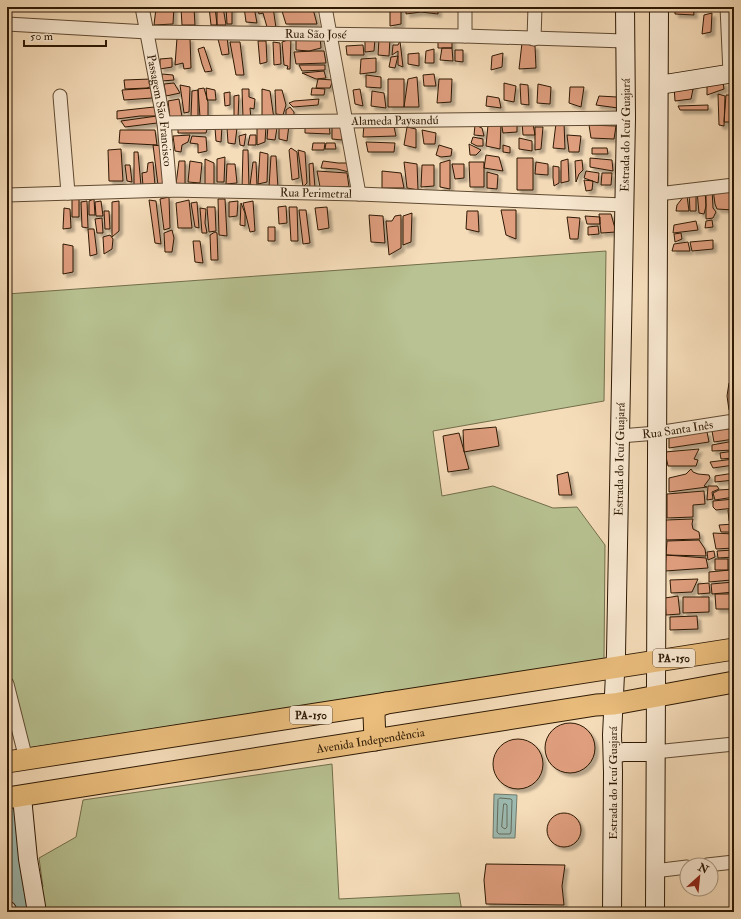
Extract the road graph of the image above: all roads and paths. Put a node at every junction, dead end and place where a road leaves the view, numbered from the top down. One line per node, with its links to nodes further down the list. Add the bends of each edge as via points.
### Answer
1 (142, 7): 9 (street, Passagem São Francisco)
2 (325, 7): 10 (street)
3 (465, 7): 11 (street)
4 (535, 7): 12 (street)
5 (625, 7): 13 (main road, Estrada do Icuí Guajará)
6 (659, 7): 15 (main road)
7 (727, 7): 14 (street)
8 (7, 24): 9 (street, Rua São José)
9 (148, 32): 10 (street, Rua São José); 19 (street, Passagem São Francisco)
10 (331, 35): 11 (street, Rua São José); 18 (street)
11 (465, 36): 12 (street, Rua São José)
12 (534, 39): 13 (street, Rua São José)
13 (625, 41): 17 (main road, Estrada do Icuí Guajará)
14 (732, 73): 15 (main road)
15 (659, 85): 24 (main road)
16 (60, 96): 22 (street)
17 (626, 118): 18 (street, Alameda Paysandú); 26 (main road, Estrada do Icuí Guajará)
18 (347, 122): 19 (street, Alameda Paysandú); 23 (street)
19 (164, 123): 21 (street, Passagem São Francisco)
20 (734, 185): 24 (street)
21 (170, 190): 22 (street, Rua Perimetral); 23 (street, Rua Perimetral)
22 (68, 193): 25 (street, Rua Perimetral)
23 (359, 194): 26 (street, Rua Perimetral)
24 (658, 194): 28 (main road)
25 (7, 195)
26 (624, 205): 29 (main road, Estrada do Icuí Guajará)
27 (734, 421): 28 (street, Rua Santa Inês)
28 (657, 433): 29 (street, Rua Santa Inês); 31 (main road)
29 (620, 436): 32 (main road, Estrada do Icuí Guajará)
30 (734, 649): 31 (main road, PA-150)
31 (656, 661): 32 (main road, PA-150); 35 (main road)
32 (614, 668): 36 (main road, PA-150); 37 (main road, Estrada do Icuí Guajará)
33 (734, 682): 35 (main road, Avenida Independência)
34 (7, 684): 42 (street)
35 (655, 696): 37 (main road, Avenida Independência); 40 (main road)
36 (386, 703): 38 (main road, via 376,707); 42 (main road, PA-150)
37 (614, 704): 38 (main road, Avenida Independência); 41 (main road, Estrada do Icuí Guajará)
38 (375, 740): 43 (main road, Avenida Independência)
39 (734, 744): 40 (street)
40 (655, 752): 41 (main road); 47 (main road)
41 (613, 754): 49 (main road, Estrada do Icuí Guajará)
42 (16, 761)
43 (14, 797): 48 (main road)
44 (734, 862): 45 (street)
45 (719, 864)
46 (679, 868): 47 (street)
47 (654, 872): 50 (main road)
48 (37, 912)
49 (612, 912)
50 (655, 912)

